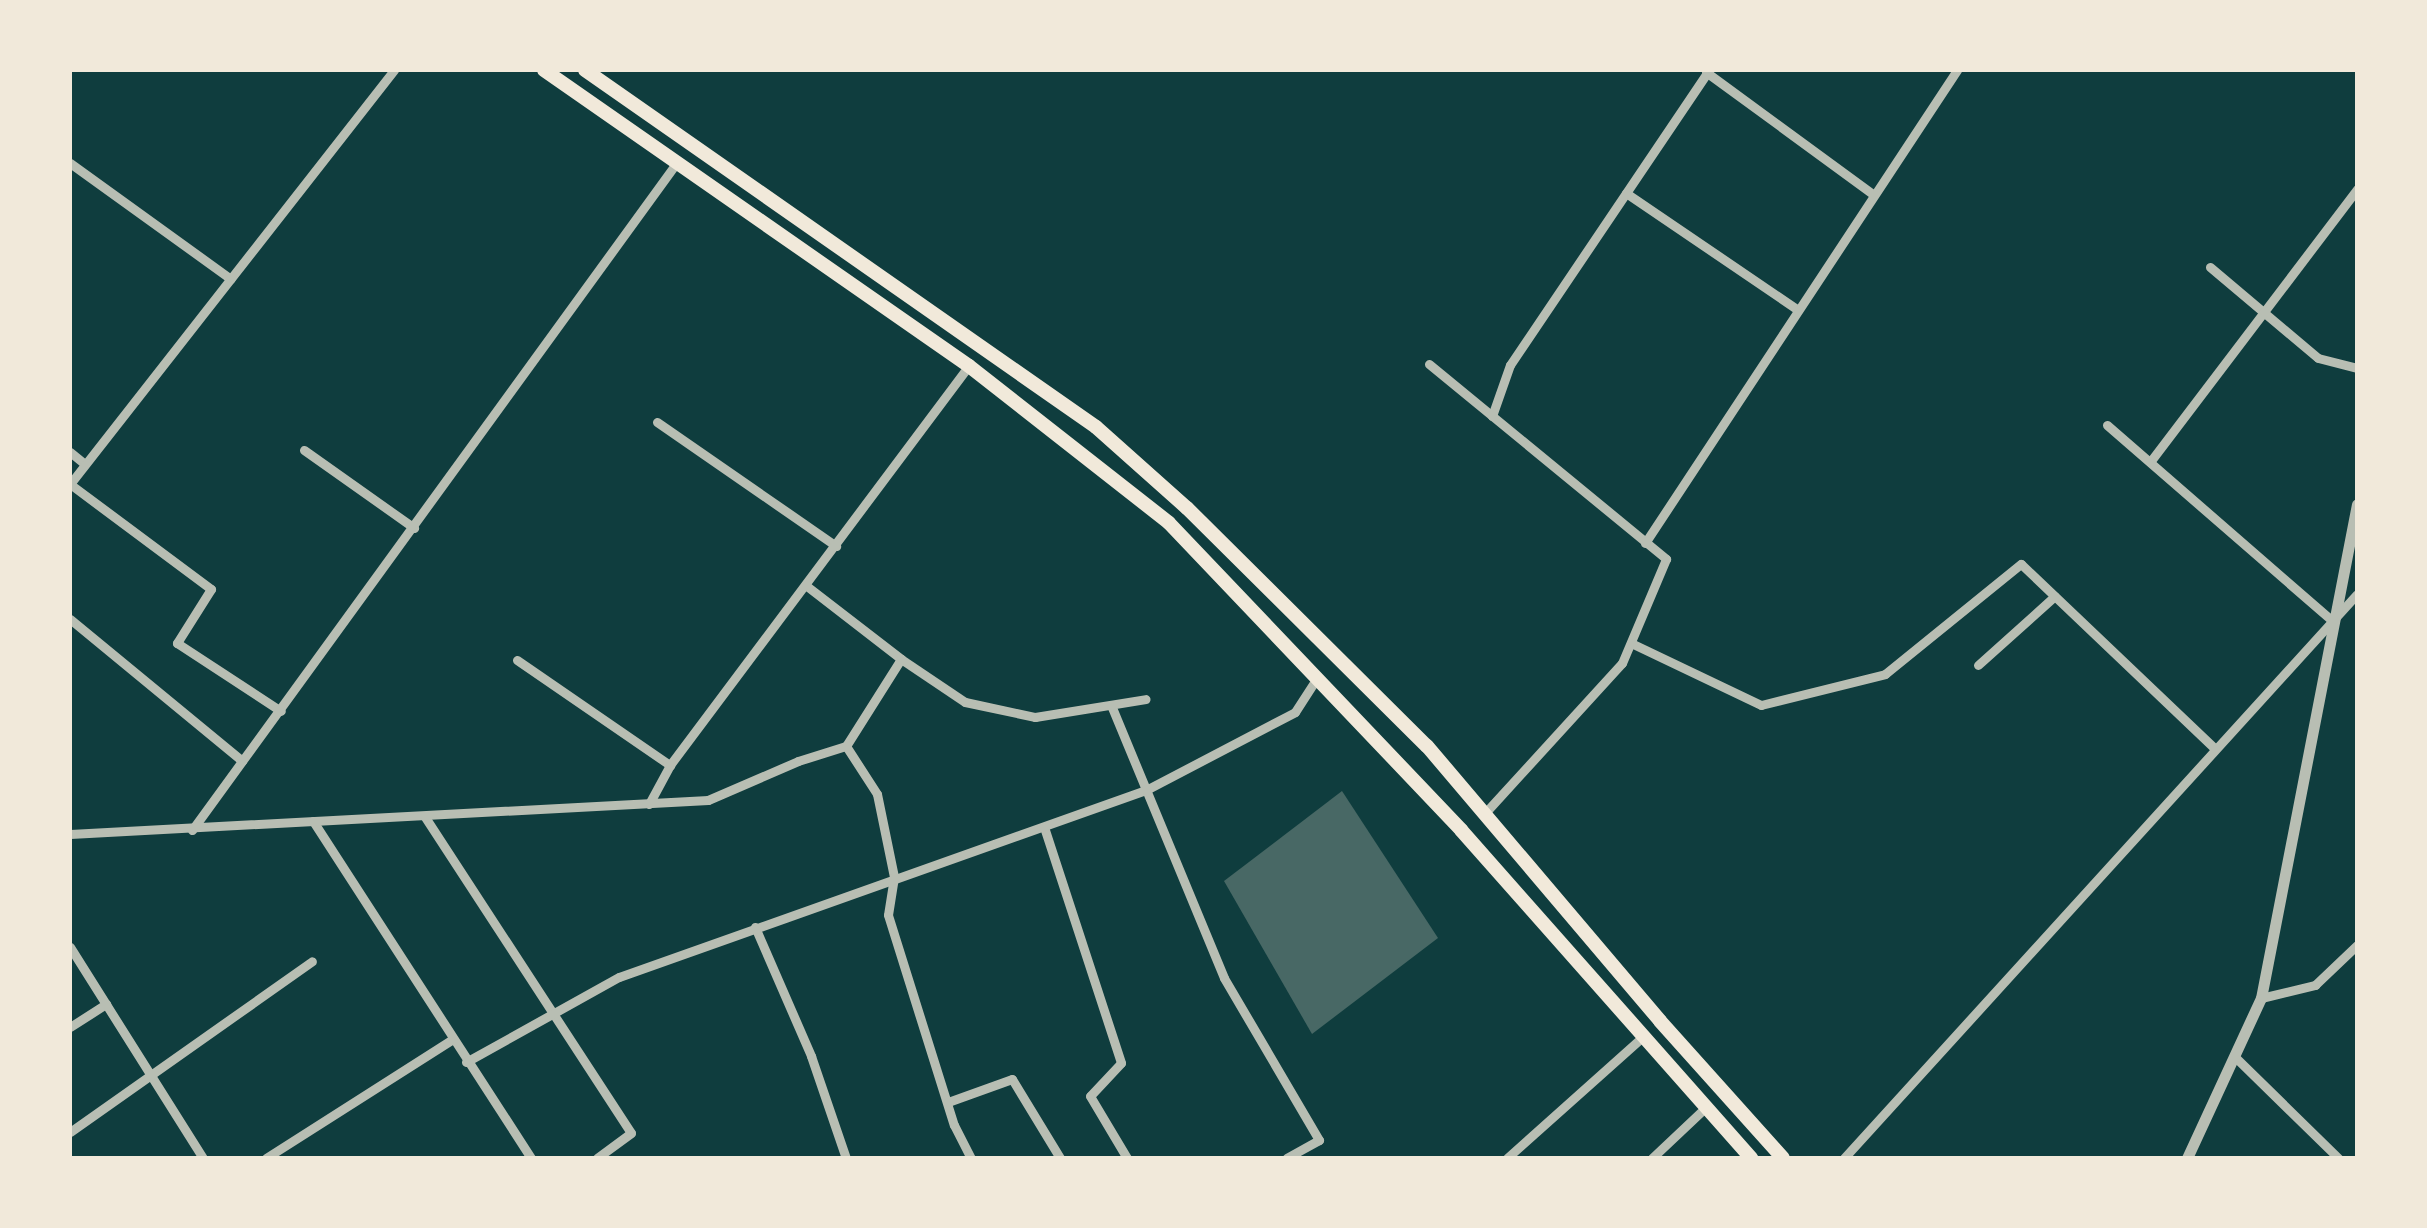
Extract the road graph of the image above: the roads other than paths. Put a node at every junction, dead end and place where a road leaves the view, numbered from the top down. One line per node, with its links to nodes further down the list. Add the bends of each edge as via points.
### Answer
1 (394, 70): 12 (street)
2 (544, 70): 7 (main road)
3 (586, 70): 49 (main road, via 1096,427 1202,522 1427,746)
4 (1957, 70): 10 (street)
5 (1707, 72): 9 (street); 10 (street)
6 (70, 163): 12 (street)
7 (675, 165): 16 (main road); 27 (street)
8 (2357, 190): 14 (street)
9 (1626, 194): 13 (street); 18 (street, via 1510,365)
10 (1874, 195): 13 (street)
11 (2210, 267): 14 (street)
12 (231, 279): 24 (street)
13 (1798, 310): 28 (street)
14 (2264, 312): 17 (street, via 2318,358); 23 (street)
15 (1429, 364): 18 (street)
16 (969, 366): 29 (street); 39 (main road, via 1170,523)
17 (2357, 368)
18 (1492, 416): 28 (street)
19 (656, 422): 29 (street)
20 (2107, 425): 23 (street)
21 (304, 450): 27 (street)
22 (70, 452): 24 (street)
23 (2150, 462): 34 (street)
24 (85, 464): 25 (street)
25 (70, 484): 42 (street, via 211,589 177,643)
26 (2357, 504): 34 (street)
27 (414, 528): 42 (street)
28 (1644, 543): 35 (street, via 1666,559)
29 (836, 546): 30 (street)
30 (808, 586): 36 (street); 46 (street)
31 (2357, 594): 34 (street)
32 (2055, 596): 35 (street, via 2021,564 1885,674 1761,705); 38 (street); 44 (street)
33 (70, 620): 45 (street)
34 (2334, 622): 44 (street); 60 (street)
35 (1631, 643): 49 (street, via 1622,663)
36 (902, 658): 41 (street, via 965,702 1035,717); 43 (street)
37 (517, 660): 46 (street)
38 (1978, 664)
39 (1317, 678): 47 (street, via 1295,712); 64 (main road, via 1462,830)
40 (1146, 699): 41 (street)
41 (1111, 705): 47 (street)
42 (280, 711): 45 (street)
43 (846, 746): 48 (street, via 708,800); 55 (street, via 878,794)
44 (2214, 748): 85 (street)
45 (242, 760): 53 (street)
46 (670, 765): 48 (street)
47 (1146, 790): 52 (street); 80 (street, via 1224,978 1320,1140)
48 (648, 804): 50 (street)
49 (1485, 813): 84 (main road)
50 (425, 818): 51 (street); 62 (street)
51 (313, 821): 53 (street); 65 (street)
52 (1044, 827): 55 (street); 79 (street, via 1121,1063 1090,1096)
53 (192, 830): 54 (street)
54 (70, 834)
55 (894, 877): 56 (street); 69 (street, via 888,915)
56 (755, 928): 62 (street, via 619,977); 76 (street)
57 (2357, 944): 60 (street, via 2315,985)
58 (70, 948): 61 (street)
59 (312, 961): 68 (street)
60 (2260, 998): 66 (street)
61 (106, 1004): 63 (street); 68 (street)
62 (552, 1012): 67 (street); 75 (street, via 631,1133)
63 (70, 1027)
64 (1642, 1038): 70 (main road); 81 (street)
65 (451, 1040): 67 (street); 73 (street)
66 (2234, 1056): 86 (street); 87 (street)
67 (466, 1062): 74 (street)
68 (150, 1073): 71 (street); 72 (street)
69 (948, 1102): 77 (street); 78 (street, via 1012,1079)
70 (1704, 1110): 82 (street); 83 (main road)
71 (70, 1132)
72 (203, 1158)
73 (266, 1158)
74 (531, 1158)
75 (596, 1158)
76 (846, 1158)
77 (971, 1158)
78 (1060, 1158)
79 (1127, 1158)
80 (1288, 1158)
81 (1507, 1158)
82 (1652, 1158)
83 (1750, 1158)
84 (1784, 1158)
85 (1844, 1158)
86 (2187, 1158)
87 (2338, 1158)

